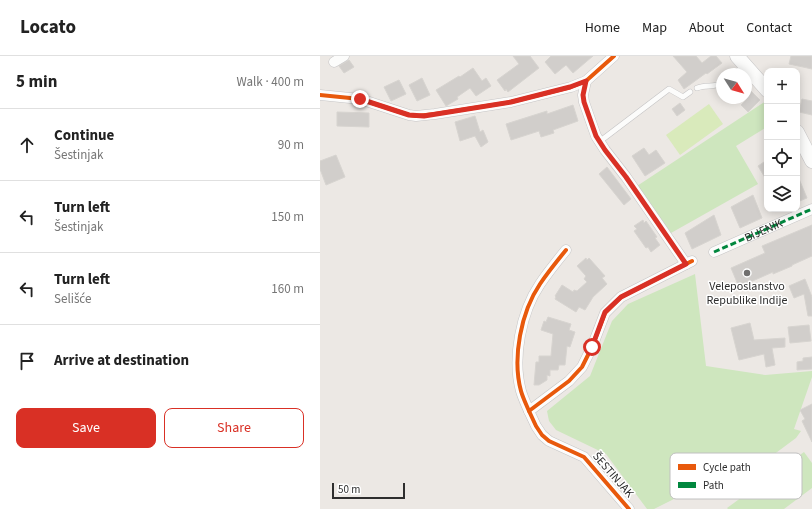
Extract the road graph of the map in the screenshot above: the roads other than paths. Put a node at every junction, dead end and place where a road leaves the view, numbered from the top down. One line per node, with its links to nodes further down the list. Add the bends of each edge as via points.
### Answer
1 (344, 56): 4 (street)
2 (614, 56): 5 (street)
3 (741, 60): 7 (main road)
4 (334, 62)
5 (586, 81): 10 (street, via 511,102 424,116 409,115 360,99); 12 (street, via 584,102)
6 (716, 86): 8 (lane)
7 (764, 87)
8 (697, 88)
9 (690, 92): 12 (lane, via 683,97 669,89)
10 (320, 95)
11 (800, 138): 13 (main road)
12 (599, 142): 17 (street, via 689,262 621,297 605,312 582,367 569,381)
13 (812, 161)
14 (812, 209): 16 (street, BIJENIK)
15 (566, 250): 17 (street, ŠESTINJAK, via 539,285 527,309 521,333 519,374 521,390)
16 (714, 252)
17 (529, 411): 18 (street, ŠESTINJAK, via 542,435 549,441 584,457)
18 (629, 509)

